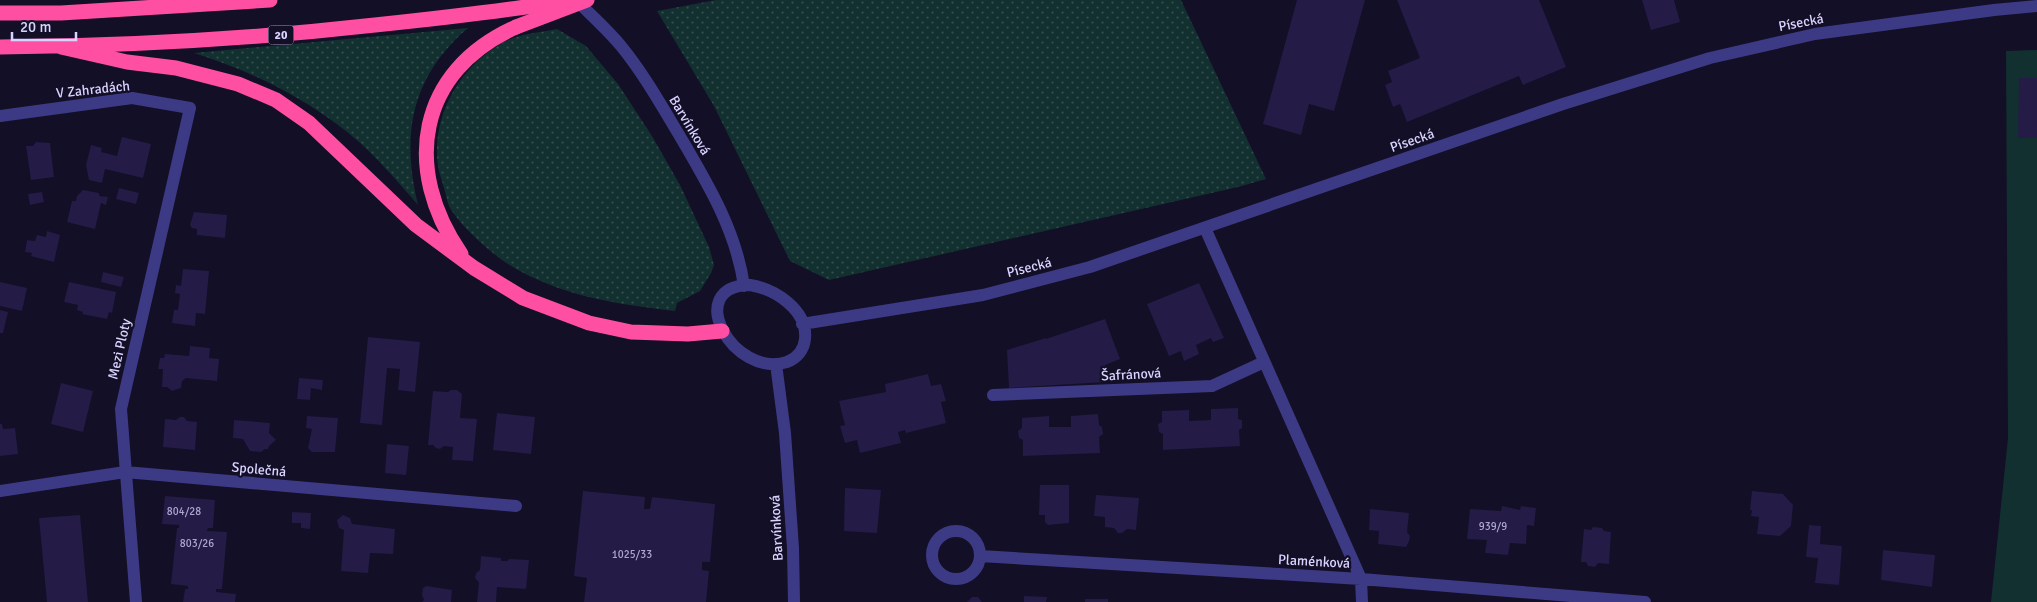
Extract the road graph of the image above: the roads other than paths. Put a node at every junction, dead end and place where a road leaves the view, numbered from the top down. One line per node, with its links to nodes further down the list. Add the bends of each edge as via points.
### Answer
1 (270, 0): 6 (highway, via 61,13)
2 (571, 0): 8 (highway, 20, via 501,12 300,33 192,42)
3 (576, 0): 13 (street, Barvínková, via 621,46 652,89 697,165 730,232 740,260)
4 (587, 0): 12 (highway, bridge, via 516,27 484,44 457,69 438,99 425,152 427,170 435,206 451,239)
5 (2037, 6): 11 (street, Písecká, via 1815,34 1710,58 1563,104)
6 (0, 13)
7 (0, 47): 8 (highway, 20)
8 (61, 47): 12 (highway, via 127,62 176,68 238,84 276,100 309,123 416,225)
9 (190, 108): 10 (street, V Zahradách, via 132,98); 19 (street, Mezi Ploty, via 121,409)
10 (0, 116)
11 (1205, 228): 14 (street, Písecká, via 1090,267 983,295); 16 (street)
12 (474, 268): 15 (highway, via 523,298 589,323 658,334)
13 (744, 286): 14 (street, via 760,287 778,295 792,307); 15 (street, via 730,289 720,299 717,317)
14 (802, 324): 17 (street, via 805,338 801,351 790,361)
15 (722, 331): 17 (street, via 743,354 757,361)
16 (1264, 362): 18 (street, Šafránová, via 1212,386); 23 (street)
17 (776, 364): 25 (street, Barvínková, via 785,433)
18 (993, 396)
19 (125, 472): 20 (street, Společná); 21 (street, Společná); 24 (street, Mezi Ploty)
20 (0, 491)
21 (516, 506)
22 (980, 556): 23 (street, Plaménková)
23 (1361, 579): 26 (street); 27 (street, Plaménková)
24 (136, 602)
25 (794, 602)
26 (1362, 602)
27 (1645, 602)

